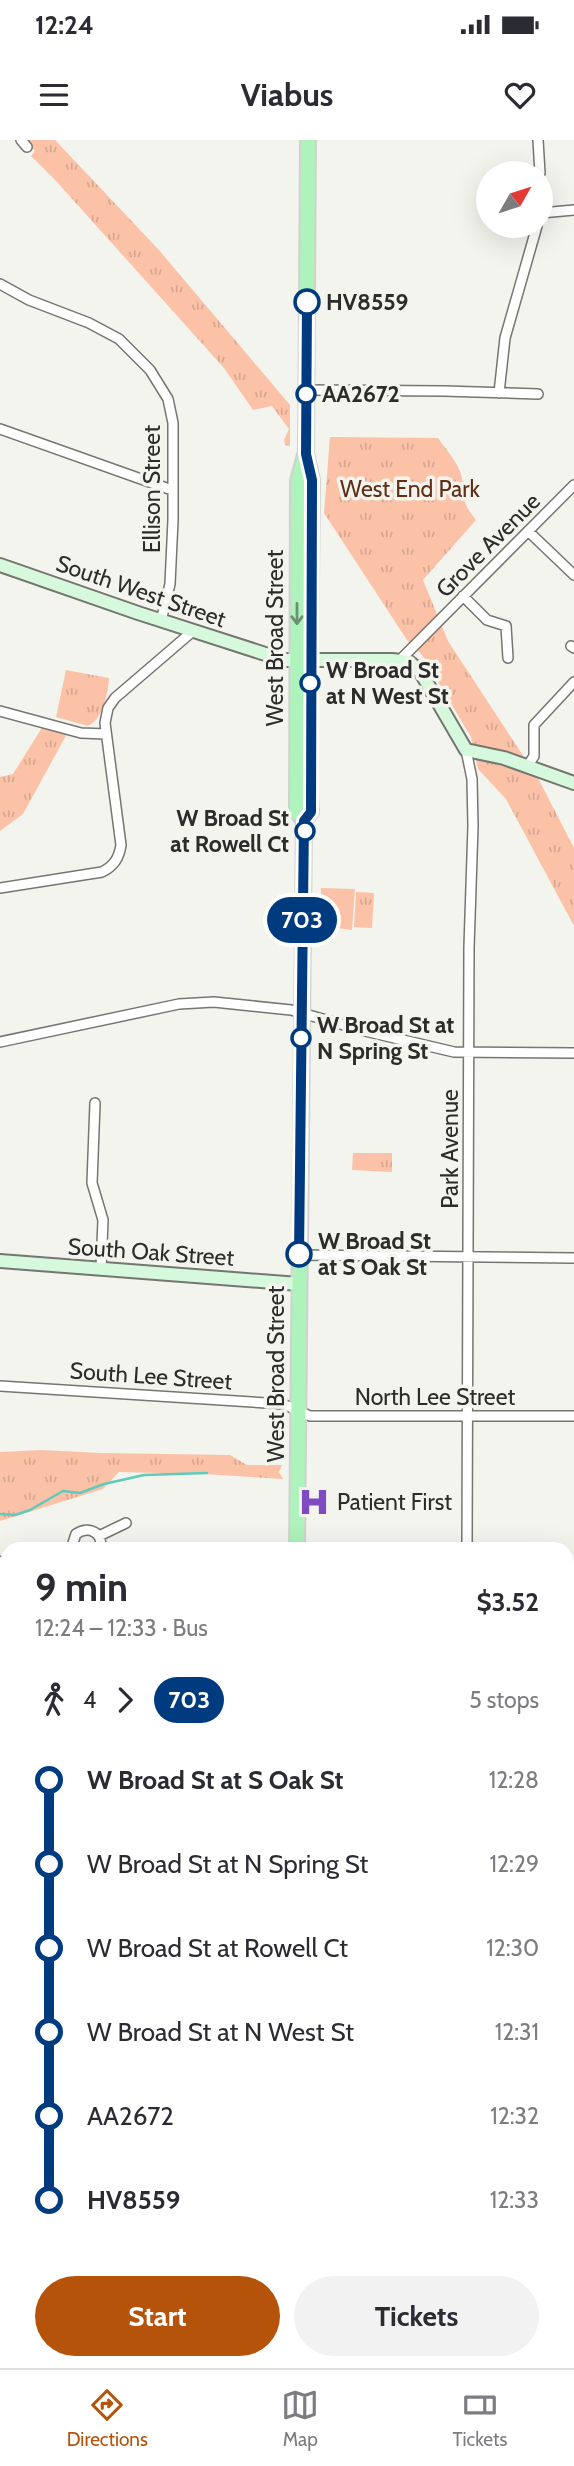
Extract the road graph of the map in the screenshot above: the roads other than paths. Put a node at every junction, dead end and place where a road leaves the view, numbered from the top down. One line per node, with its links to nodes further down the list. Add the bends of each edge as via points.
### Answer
1 (308, 140): 8 (main road, West Broad Street)
2 (538, 140): 3 (street)
3 (539, 161)
4 (574, 211): 5 (street)
5 (553, 212)
6 (534, 238): 9 (street, via 505,338)
7 (0, 284): 13 (street, Ellison Street, via 119,339 150,370 172,411)
8 (306, 390): 9 (street); 22 (main road, West Broad Street, via 306,454 312,480)
9 (499, 393): 10 (street)
10 (538, 394)
11 (0, 429): 13 (street)
12 (574, 485): 14 (street, Grove Avenue)
13 (172, 490): 18 (street, Ellison Street, via 170,584)
14 (528, 531): 16 (street); 17 (street, Grove Avenue)
15 (0, 565): 18 (main road, South West Street)
16 (574, 575)
17 (463, 596): 20 (street, via 486,620 506,626); 21 (street, Grove Avenue)
18 (161, 621): 19 (main road, South West Street)
19 (192, 631): 22 (main road, South West Street, via 284,660); 25 (street, via 112,701 105,715)
20 (508, 658)
21 (400, 660): 22 (main road, South West Street); 26 (main road, via 420,671)
22 (304, 661): 30 (main road, West Broad Street, via 311,812 304,821)
23 (574, 682): 27 (street, via 534,725 534,756)
24 (0, 711): 25 (street, via 81,733)
25 (106, 734): 29 (street, via 120,852 114,864 102,872)
26 (466, 750): 27 (main road); 33 (street, Park Avenue, via 473,825)
27 (527, 767): 28 (main road)
28 (574, 783)
29 (0, 888)
30 (302, 1013): 31 (street, via 196,1002); 33 (street); 35 (main road, West Broad Street)
31 (0, 1042)
32 (574, 1053): 33 (street)
33 (470, 1054): 36 (street, Park Avenue)
34 (94, 1102): 39 (street, via 92,1183 103,1220)
35 (299, 1255): 36 (street); 40 (main road, West Broad Street)
36 (469, 1257): 37 (street); 43 (street, Park Avenue)
37 (574, 1258)
38 (0, 1261): 39 (main road, South Oak Street)
39 (102, 1269): 40 (main road, South Oak Street)
40 (299, 1284): 42 (main road, West Broad Street)
41 (0, 1385): 42 (street, South Lee Street, via 283,1404)
42 (298, 1410): 43 (street, North Lee Street, via 310,1416); 49 (main road, West Broad Street)
43 (469, 1416): 44 (street, North Lee Street); 50 (street, Park Avenue)
44 (574, 1416)
45 (126, 1523): 46 (street)
46 (99, 1536): 47 (street, via 90,1530 80,1531); 48 (street)
47 (74, 1542)
48 (102, 1542)
49 (297, 1542)
50 (467, 1542)

